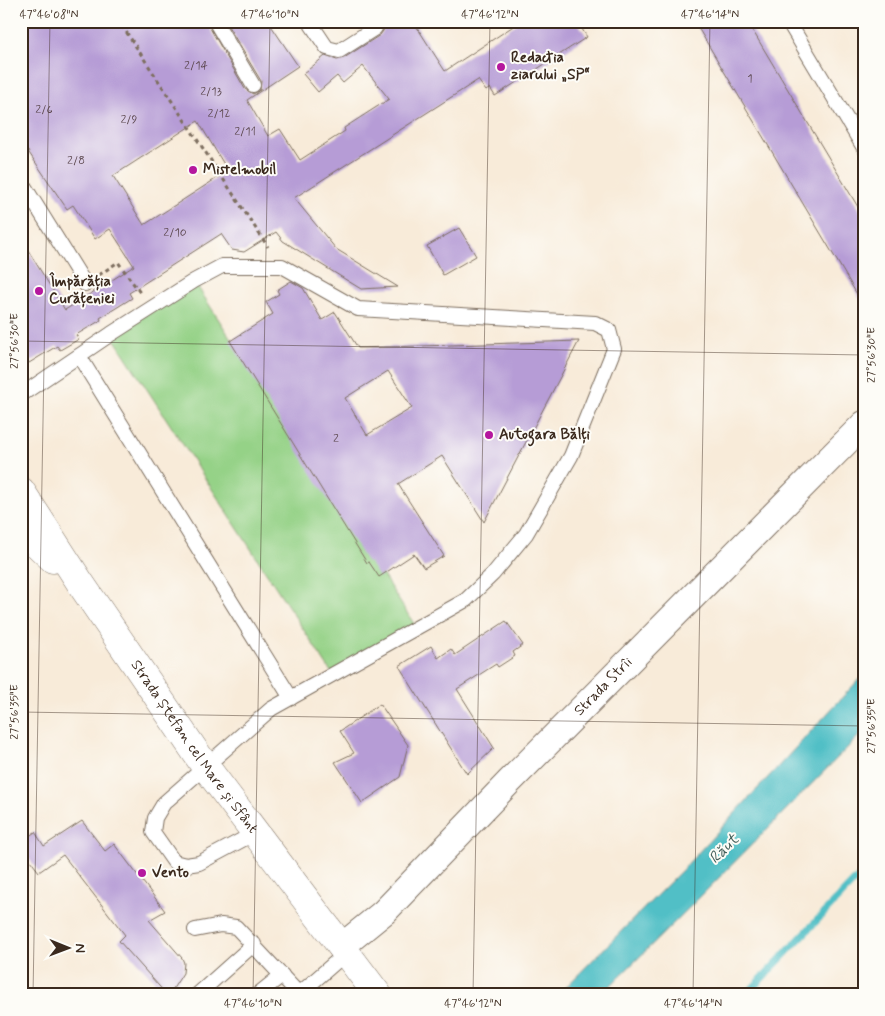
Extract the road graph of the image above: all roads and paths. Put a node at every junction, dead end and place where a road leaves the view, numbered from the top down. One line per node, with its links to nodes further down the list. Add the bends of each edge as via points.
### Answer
1 (132, 21): 9 (path, via 123,27)
2 (215, 21): 6 (lane)
3 (309, 21): 4 (lane, via 327,48 339,51 375,28)
4 (378, 21)
5 (788, 21): 7 (lane)
6 (253, 85)
7 (864, 148)
8 (21, 181): 10 (lane)
9 (282, 266): 11 (lane, via 222,266); 18 (lane, via 358,309 595,323 608,330 614,349 572,456 526,534 493,574 466,600)
10 (85, 284): 11 (path, via 118,262)
11 (151, 309): 12 (lane)
12 (79, 356): 13 (lane); 18 (lane)
13 (21, 395)
14 (864, 424): 23 (street, Strada Strîi)
15 (21, 491): 17 (main road, Strada Ștefan cel Mare și Sfânt)
16 (21, 529): 17 (main road)
17 (81, 584): 19 (main road, Strada Ștefan cel Mare și Sfânt)
18 (291, 698): 19 (lane, via 271,709)
19 (205, 766): 20 (main road, Strada Ștefan cel Mare și Sfânt); 20 (lane, via 164,803 155,818 153,832 174,862 186,865 199,863)
20 (255, 833): 23 (main road, Strada Ștefan cel Mare și Sfânt)
21 (195, 930): 22 (lane, via 221,925 236,927)
22 (254, 944): 24 (lane); 26 (lane)
23 (344, 950): 25 (lane); 28 (main road, Strada Ștefan cel Mare și Sfânt)
24 (282, 976): 25 (lane); 27 (lane)
25 (298, 994)
26 (197, 995)
27 (257, 995)
28 (378, 995)

